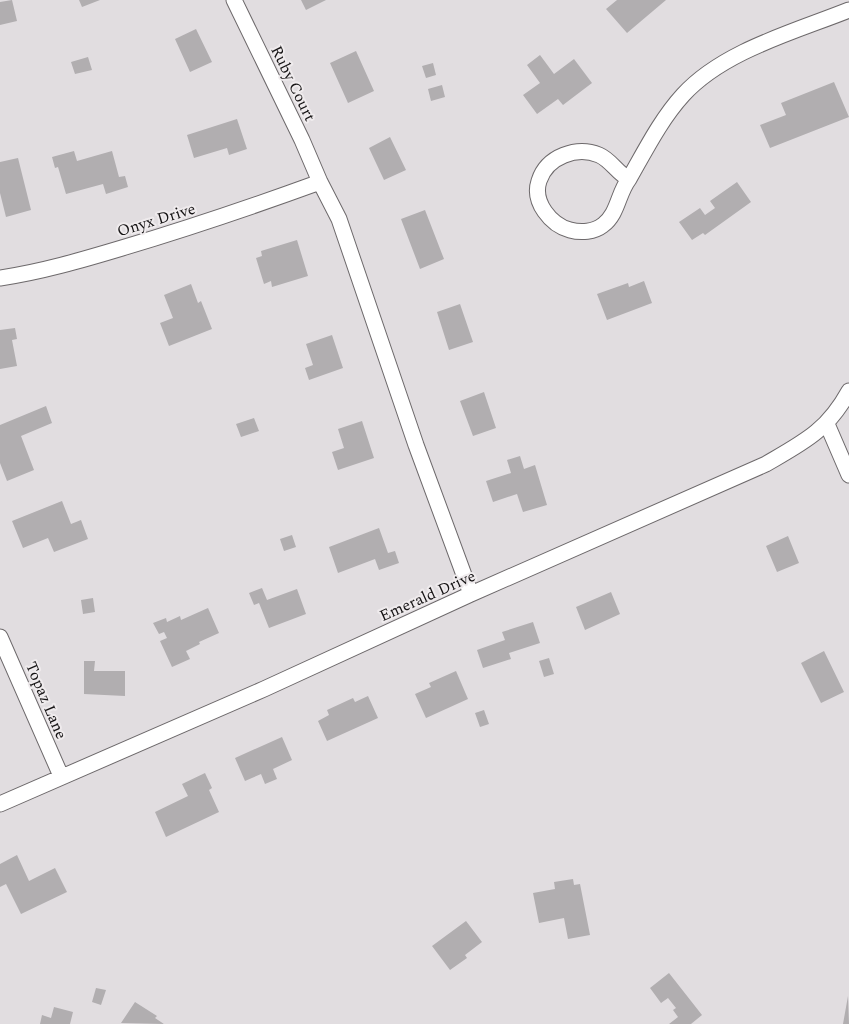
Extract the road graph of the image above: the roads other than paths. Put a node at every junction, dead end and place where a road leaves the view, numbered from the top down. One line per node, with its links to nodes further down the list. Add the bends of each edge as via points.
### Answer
1 (234, 0): 4 (street, Ruby Court)
2 (849, 10): 3 (street, via 755,48 702,77 674,105)
3 (628, 179): 3 (street, via 608,221 594,230 575,232 557,225 550,220 538,194 538,182 545,170 556,159 569,153 601,156)
4 (320, 182): 5 (street, Onyx Drive, via 135,244); 9 (street, Ruby Court, via 339,219)
5 (0, 278)
6 (849, 391): 7 (street, Emerald Drive)
7 (827, 424): 8 (street); 9 (street, Emerald Drive, via 766,464)
8 (849, 475)
9 (471, 594): 11 (street, Emerald Drive, via 264,689)
10 (0, 637): 11 (street, Topaz Lane)
11 (61, 776): 12 (street, Emerald Drive)
12 (0, 804)

